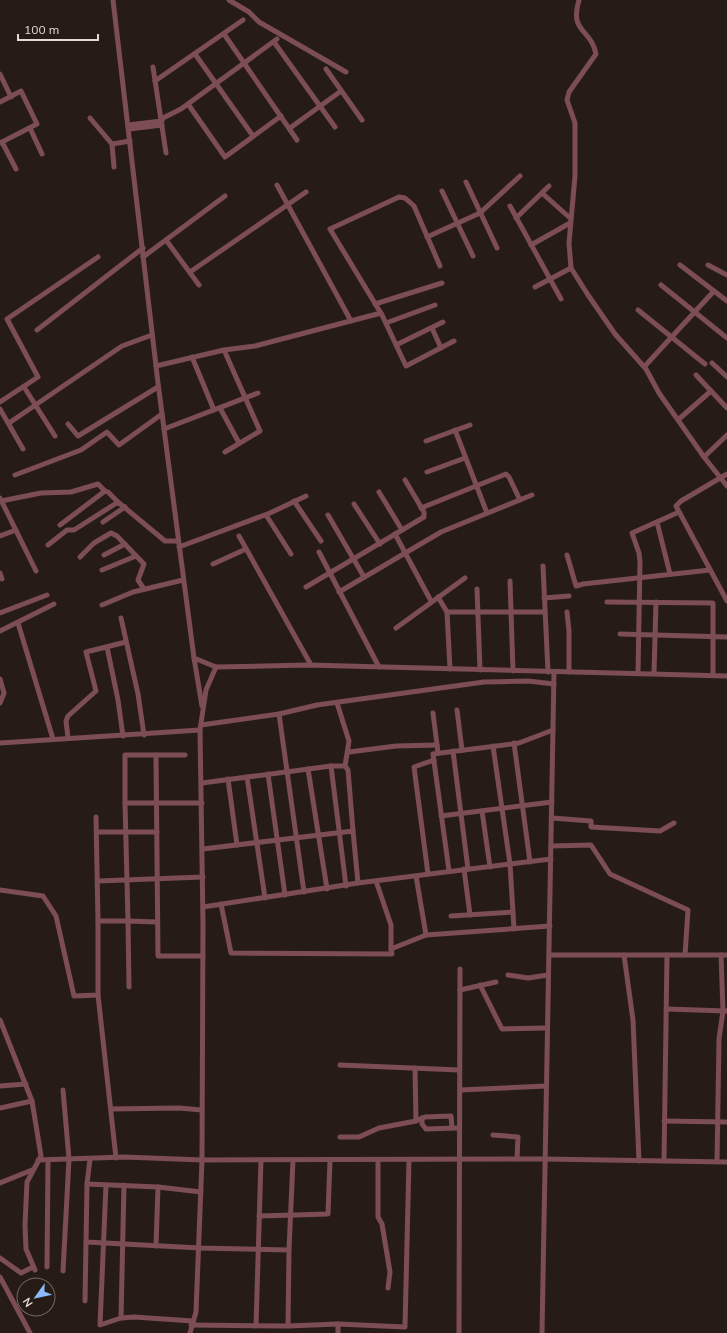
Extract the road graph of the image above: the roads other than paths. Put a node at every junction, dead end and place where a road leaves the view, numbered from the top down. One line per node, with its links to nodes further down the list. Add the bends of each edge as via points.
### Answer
1 (113, 0): 23 (street)
2 (229, 0): 10 (street, via 249,12 259,22)
3 (579, 0): 48 (street, via 576,20 596,54 569,92 567,100 575,123)
4 (243, 20): 5 (street)
5 (224, 34): 6 (street); 7 (street)
6 (195, 54): 12 (street); 13 (street)
7 (245, 63): 13 (street); 18 (street, via 276,40); 19 (street)
8 (153, 67): 12 (street)
9 (326, 69): 14 (street)
10 (346, 72)
11 (0, 74): 15 (street)
12 (156, 81): 22 (street)
13 (216, 84): 17 (street); 27 (street)
14 (342, 91): 18 (street); 21 (street)
15 (11, 97): 16 (street); 25 (street, via 21,92 37,124)
16 (0, 102)
17 (188, 104): 22 (street); 27 (street, via 225,157)
18 (320, 107): 24 (street); 26 (street)
19 (281, 116): 26 (street); 27 (street)
20 (90, 118): 31 (street)
21 (362, 120)
22 (162, 122): 23 (street); 32 (street)
23 (128, 127): 29 (street)
24 (335, 127)
25 (30, 128): 30 (street); 33 (street)
26 (290, 128): 28 (street)
27 (253, 136)
28 (297, 140)
29 (130, 141): 31 (street); 53 (street)
30 (1, 142): 35 (street)
31 (112, 144): 34 (street)
32 (166, 153)
33 (42, 154)
34 (114, 167)
35 (16, 169)
36 (520, 176): 46 (street)
37 (466, 182): 46 (street)
38 (277, 185): 44 (street)
39 (549, 186): 42 (street)
40 (442, 191): 49 (street)
41 (306, 192): 44 (street)
42 (542, 193): 47 (street); 48 (street)
43 (225, 196): 51 (street)
44 (287, 204): 62 (street); 77 (street)
45 (510, 206): 47 (street)
46 (480, 213): 49 (street); 54 (street)
47 (516, 218): 52 (street)
48 (570, 221): 52 (street); 61 (street)
49 (456, 224): 50 (street); 55 (street)
50 (427, 237): 60 (street); 72 (street, via 414,206 402,197 330,229)
51 (166, 240): 57 (street); 62 (street)
52 (531, 245): 64 (street)
53 (142, 248): 57 (street); 81 (street)
54 (497, 248)
55 (472, 256)
56 (98, 257): 96 (street, via 7,319 37,374 37,379)
57 (143, 257): 82 (street)
58 (680, 265): 69 (street)
59 (708, 265): 63 (street)
60 (440, 266)
61 (571, 268): 64 (street); 93 (street, via 615,334)
62 (190, 272): 66 (street)
63 (727, 275)
64 (550, 279): 68 (street); 70 (street)
65 (442, 283): 72 (street)
66 (199, 285)
67 (661, 285): 76 (street)
68 (535, 287)
69 (714, 291): 71 (street); 76 (street)
70 (561, 298)
71 (727, 301)
72 (375, 304): 75 (street)
73 (435, 305): 79 (street)
74 (638, 310): 83 (street)
75 (381, 312): 77 (street); 79 (street)
76 (694, 312): 83 (street); 84 (street)
77 (351, 321): 88 (street, via 255,346)
78 (444, 322): 80 (street)
79 (386, 323): 86 (street)
80 (432, 328): 86 (street); 87 (street)
81 (37, 330)
82 (152, 335): 92 (street); 102 (street, via 122,346)
83 (671, 337): 91 (street); 93 (street)
84 (727, 338)
85 (454, 341): 87 (street)
86 (396, 345): 87 (street, via 406,366)
87 (442, 348)
88 (224, 350): 89 (street); 100 (street)
89 (192, 357): 92 (street); 106 (street)
90 (712, 363): 95 (street)
91 (704, 364)
92 (156, 366): 97 (street)
93 (644, 367): 108 (street, via 659,393)
94 (696, 375): 98 (street)
95 (727, 377)
96 (24, 387): 101 (street); 102 (street)
97 (158, 387): 107 (street); 110 (street, via 78,436)
98 (711, 391): 104 (street); 108 (street)
99 (258, 393): 100 (street)
100 (244, 398): 103 (street); 117 (street, via 260,431)
101 (0, 402)
102 (36, 406): 109 (street); 115 (street)
103 (220, 408): 106 (street); 117 (street)
104 (727, 408)
105 (0, 409): 109 (street)
106 (214, 410): 112 (street)
107 (162, 414): 112 (street); 124 (street, via 119,446 107,432 81,450)
108 (679, 419): 120 (street)
109 (9, 423): 118 (street)
110 (68, 424)
111 (470, 425): 113 (street)
112 (164, 429): 152 (street)
113 (455, 430): 116 (street); 121 (street)
114 (727, 435): 120 (street)
115 (55, 436)
116 (426, 441)
117 (239, 443): 119 (street)
118 (24, 449)
119 (225, 452)
120 (704, 457): 125 (street)
121 (465, 458): 122 (street); 127 (street)
122 (427, 472)
123 (727, 474): 125 (street)
124 (15, 476)
125 (721, 478): 128 (street); 140 (street, via 677,503)
126 (405, 480): 139 (street)
127 (476, 486): 134 (street, via 506,474 510,477); 139 (street); 141 (street)
128 (727, 486)
129 (105, 491): 133 (street, via 98,484 71,492 41,493); 136 (street); 146 (street)
130 (379, 492): 148 (street)
131 (532, 495): 134 (street)
132 (306, 496): 135 (street)
133 (1, 500): 147 (street)
134 (520, 500): 141 (street)
135 (294, 501): 142 (street); 153 (street)
136 (118, 502): 138 (street); 156 (street, via 74,530 67,530)
137 (354, 504): 155 (street)
138 (125, 507): 144 (street); 152 (street, via 165,540)
139 (421, 508): 148 (street, via 424,517)
140 (679, 512): 145 (street); 170 (street)
141 (487, 513): 160 (street, via 441,532)
142 (266, 515): 157 (street); 161 (street)
143 (328, 515): 166 (street)
144 (103, 522)
145 (657, 522): 173 (street); 175 (street, via 632,533 639,553)
146 (60, 525)
147 (16, 530): 150 (street); 171 (street)
148 (402, 530): 149 (street)
149 (395, 534): 155 (street); 160 (street)
150 (0, 536)
151 (239, 536): 158 (street)
152 (178, 540): 157 (street)
153 (321, 541)
154 (125, 544): 162 (street); 164 (street); 165 (street, via 111,533 94,543)
155 (380, 544): 166 (street)
156 (48, 545)
157 (180, 547): 177 (street)
158 (246, 549): 167 (street); 212 (street)
159 (319, 552): 172 (street)
160 (406, 552): 174 (street); 187 (street)
161 (292, 554)
162 (104, 555)
163 (567, 555): 175 (street, via 576,586)
164 (136, 556): 169 (street); 180 (street, via 144,564 138,580)
165 (80, 557)
166 (354, 559): 172 (street); 174 (street)
167 (213, 564)
168 (543, 566): 186 (street)
169 (102, 570)
170 (710, 570): 173 (street); 191 (street)
171 (36, 571)
172 (330, 574): 179 (street); 182 (street)
173 (670, 574): 175 (street)
174 (364, 577): 182 (street)
175 (640, 577): 189 (street)
176 (465, 578): 185 (street)
177 (183, 580): 180 (street); 211 (street)
178 (510, 581): 196 (street)
179 (306, 587)
180 (144, 589): 193 (street, via 122,595)
181 (476, 589): 195 (street)
182 (339, 592): 214 (street)
183 (47, 595): 199 (street)
184 (569, 596): 186 (street)
185 (438, 597): 187 (street); 194 (street)
186 (544, 598): 197 (street)
187 (431, 601): 202 (street)
188 (607, 602): 189 (street)
189 (639, 602): 190 (street); 205 (street)
190 (656, 602): 206 (street); 207 (street, via 714,603)
191 (727, 602)
192 (54, 604): 201 (street)
193 (102, 605)
194 (447, 612): 195 (street); 215 (street)
195 (477, 612): 196 (street); 216 (street)
196 (511, 612): 197 (street); 217 (street)
197 (545, 612): 218 (street)
198 (567, 612): 219 (street)
199 (0, 613)
200 (121, 618): 209 (street)
201 (18, 623): 203 (street); 237 (street)
202 (396, 628)
203 (0, 631)
204 (620, 634): 205 (street)
205 (639, 634): 206 (street); 220 (street)
206 (655, 635): 207 (street); 221 (street)
207 (713, 637): 208 (street); 222 (street)
208 (727, 637)
209 (126, 642): 210 (street); 234 (street)
210 (107, 647): 235 (street); 236 (street, via 85,653 96,691 68,716)
211 (194, 658): 213 (street); 229 (street)
212 (311, 665): 213 (street); 214 (street)
213 (216, 667): 229 (street, via 206,690)
214 (379, 667): 215 (street)
215 (450, 669): 216 (street)
216 (480, 670): 217 (street)
217 (513, 671): 218 (street)
218 (551, 672): 219 (street); 225 (street)
219 (569, 672): 220 (street)
220 (638, 673): 221 (street)
221 (654, 673): 222 (street)
222 (713, 675): 223 (street)
223 (727, 676)
224 (0, 679): 226 (street, via 4,693)
225 (554, 684): 227 (street, via 528,681 484,682); 233 (street)
226 (0, 703)
227 (336, 703): 231 (street); 244 (street, via 348,733)
228 (457, 710): 242 (street)
229 (202, 711): 232 (street)
230 (433, 713): 240 (street)
231 (279, 714): 232 (street); 252 (street)
232 (200, 728): 234 (street); 256 (street)
233 (553, 730): 239 (street); 257 (street)
234 (144, 735): 235 (street)
235 (123, 736): 236 (street)
236 (68, 738): 237 (street)
237 (53, 739): 238 (street)
238 (0, 743)
239 (514, 743): 241 (street); 261 (street)
240 (437, 745): 244 (street, via 396,746); 245 (street)
241 (493, 746): 242 (street); 262 (street)
242 (462, 750): 243 (street)
243 (453, 751): 245 (street); 264 (street)
244 (349, 752): 250 (street)
245 (438, 753): 248 (street, via 433,754)
246 (156, 755): 247 (street); 258 (street, via 125,755); 259 (street)
247 (185, 755)
248 (434, 760): 265 (street); 287 (street, via 414,767)
249 (331, 766): 250 (street); 251 (street); 273 (street)
250 (345, 766): 269 (street, via 348,770)
251 (308, 769): 252 (street); 274 (street)
252 (287, 772): 253 (street); 275 (street)
253 (268, 774): 254 (street); 276 (street)
254 (247, 777): 255 (street); 277 (street)
255 (228, 779): 256 (street); 278 (street)
256 (202, 783): 260 (street)
257 (552, 802): 261 (street); 267 (street)
258 (125, 803): 259 (street); 271 (street)
259 (156, 803): 260 (street); 272 (street)
260 (202, 803): 280 (street)
261 (523, 806): 262 (street); 282 (street)
262 (502, 808): 263 (street); 283 (street)
263 (482, 811): 264 (street); 284 (street)
264 (461, 813): 265 (street); 285 (street)
265 (441, 816): 286 (street)
266 (96, 817): 270 (street)
267 (552, 818): 268 (street, via 591,821 591,827 660,831); 279 (street)
268 (674, 823)
269 (353, 831): 273 (street); 294 (street)
270 (97, 832): 271 (street); 292 (street)
271 (126, 832): 272 (street); 291 (street)
272 (157, 832): 290 (street)
273 (339, 832): 274 (street); 295 (street)
274 (319, 835): 275 (street); 296 (street)
275 (296, 838): 276 (street); 298 (street)
276 (277, 840): 277 (street); 299 (street)
277 (257, 842): 278 (street); 300 (street)
278 (237, 845): 280 (street)
279 (552, 846): 281 (street); 313 (street, via 591,846 610,874 688,910)
280 (203, 849): 289 (street)
281 (551, 859): 282 (street); 309 (street)
282 (530, 862): 283 (street)
283 (510, 864): 284 (street); 303 (street)
284 (490, 866): 285 (street)
285 (466, 869): 286 (street); 304 (street)
286 (449, 871): 287 (street)
287 (428, 874): 288 (street)
288 (416, 876): 293 (street); 311 (street)
289 (203, 877): 290 (street); 302 (street)
290 (157, 879): 291 (street); 308 (street)
291 (127, 880): 292 (street); 307 (street)
292 (98, 881): 306 (street)
293 (376, 881): 294 (street); 312 (street, via 391,925)
294 (358, 883): 295 (street)
295 (346, 886): 296 (street)
296 (327, 888): 298 (street)
297 (0, 890): 326 (street, via 42,896 56,916 74,996)
298 (304, 892): 299 (street)
299 (285, 895): 300 (street)
300 (265, 898): 301 (street)
301 (221, 904): 302 (street); 312 (street, via 231,953 392,954)
302 (203, 907): 318 (street)
303 (513, 912): 304 (street); 310 (street)
304 (470, 915): 305 (street)
305 (451, 916)
306 (98, 921): 307 (street); 326 (street)
307 (128, 921): 308 (street); 324 (street)
308 (157, 922): 318 (street, via 158,956)
309 (550, 926): 310 (street); 314 (street)
310 (514, 929): 311 (street)
311 (426, 935): 312 (street)
312 (391, 949)
313 (685, 954): 316 (street); 317 (street)
314 (549, 955): 315 (street); 321 (street)
315 (624, 955): 316 (street); 367 (street, via 633,1020)
316 (667, 955): 327 (street)
317 (724, 955): 328 (street)
318 (203, 956): 343 (street)
319 (460, 968): 325 (street)
320 (508, 975): 321 (street, via 528,978)
321 (548, 975): 331 (street)
322 (496, 982): 323 (street)
323 (480, 985): 325 (street); 331 (street, via 502,1029)
324 (129, 987)
325 (460, 990): 334 (street)
326 (98, 995): 342 (street)
327 (666, 1009): 328 (street); 346 (street)
328 (725, 1011): 347 (street, via 719,1039)
329 (0, 1020): 330 (street)
330 (1, 1028): 335 (street)
331 (547, 1028): 337 (street)
332 (340, 1065): 333 (street)
333 (415, 1068): 334 (street); 345 (street)
334 (459, 1070): 339 (street)
335 (26, 1084): 336 (street); 340 (street)
336 (0, 1086)
337 (546, 1086): 339 (street); 354 (street)
338 (63, 1090): 359 (street)
339 (460, 1090): 350 (street)
340 (32, 1100): 341 (street); 357 (street, via 41,1156)
341 (0, 1108)
342 (111, 1109): 343 (street); 353 (street)
343 (202, 1110): 360 (street)
344 (422, 1118): 345 (street); 349 (street, via 422,1124 426,1129); 349 (street, via 449,1115 452,1118)
345 (416, 1121): 352 (street, via 390,1126 359,1137)
346 (664, 1121): 347 (street); 368 (street)
347 (718, 1122): 348 (street); 369 (street)
348 (727, 1122)
349 (452, 1128): 350 (street)
350 (460, 1128): 366 (street)
351 (492, 1135): 356 (street, via 518,1137)
352 (340, 1138)
353 (116, 1158): 355 (street); 360 (street)
354 (544, 1158): 356 (street); 367 (street); 402 (street)
355 (90, 1159): 359 (street); 373 (street)
356 (517, 1159): 366 (street)
357 (38, 1160): 358 (street); 371 (street)
358 (48, 1160): 359 (street); 388 (street)
359 (69, 1160): 389 (street)
360 (202, 1160): 361 (street); 377 (street)
361 (261, 1160): 362 (street); 379 (street)
362 (293, 1160): 363 (street); 378 (street)
363 (330, 1160): 364 (street); 378 (street, via 328,1214)
364 (378, 1160): 365 (street); 391 (street, via 378,1217 382,1224 390,1272)
365 (409, 1160): 366 (street); 395 (street, via 405,1327)
366 (461, 1160): 401 (street)
367 (639, 1160): 368 (street)
368 (664, 1161): 369 (street)
369 (717, 1162): 370 (street)
370 (727, 1162)
371 (32, 1170): 372 (street); 387 (street, via 27,1182 25,1225 26,1249 34,1268 20,1273)
372 (0, 1183)
373 (87, 1184): 374 (street); 380 (street)
374 (106, 1184): 375 (street); 381 (street)
375 (124, 1186): 376 (street); 382 (street)
376 (158, 1187): 377 (street); 383 (street)
377 (201, 1192): 384 (street)
378 (290, 1215): 379 (street); 386 (street)
379 (259, 1216): 385 (street)
380 (86, 1242): 381 (street); 392 (street)
381 (104, 1243): 382 (street); 393 (street, via 100,1325)
382 (123, 1245): 383 (street); 393 (street)
383 (156, 1246): 384 (street)
384 (200, 1248): 385 (street); 394 (street, via 196,1312)
385 (258, 1250): 386 (street); 396 (street)
386 (289, 1250): 397 (street)
387 (0, 1258)
388 (47, 1267)
389 (63, 1271)
390 (0, 1277): 398 (street)
391 (388, 1288)
392 (85, 1301)
393 (121, 1318): 394 (street)
394 (192, 1323): 396 (street); 399 (street)
395 (338, 1324): 397 (street); 400 (street)
396 (256, 1326): 397 (street)
397 (288, 1326)
398 (30, 1333)
399 (190, 1333)
400 (338, 1333)
401 (459, 1333)
402 (542, 1333)

